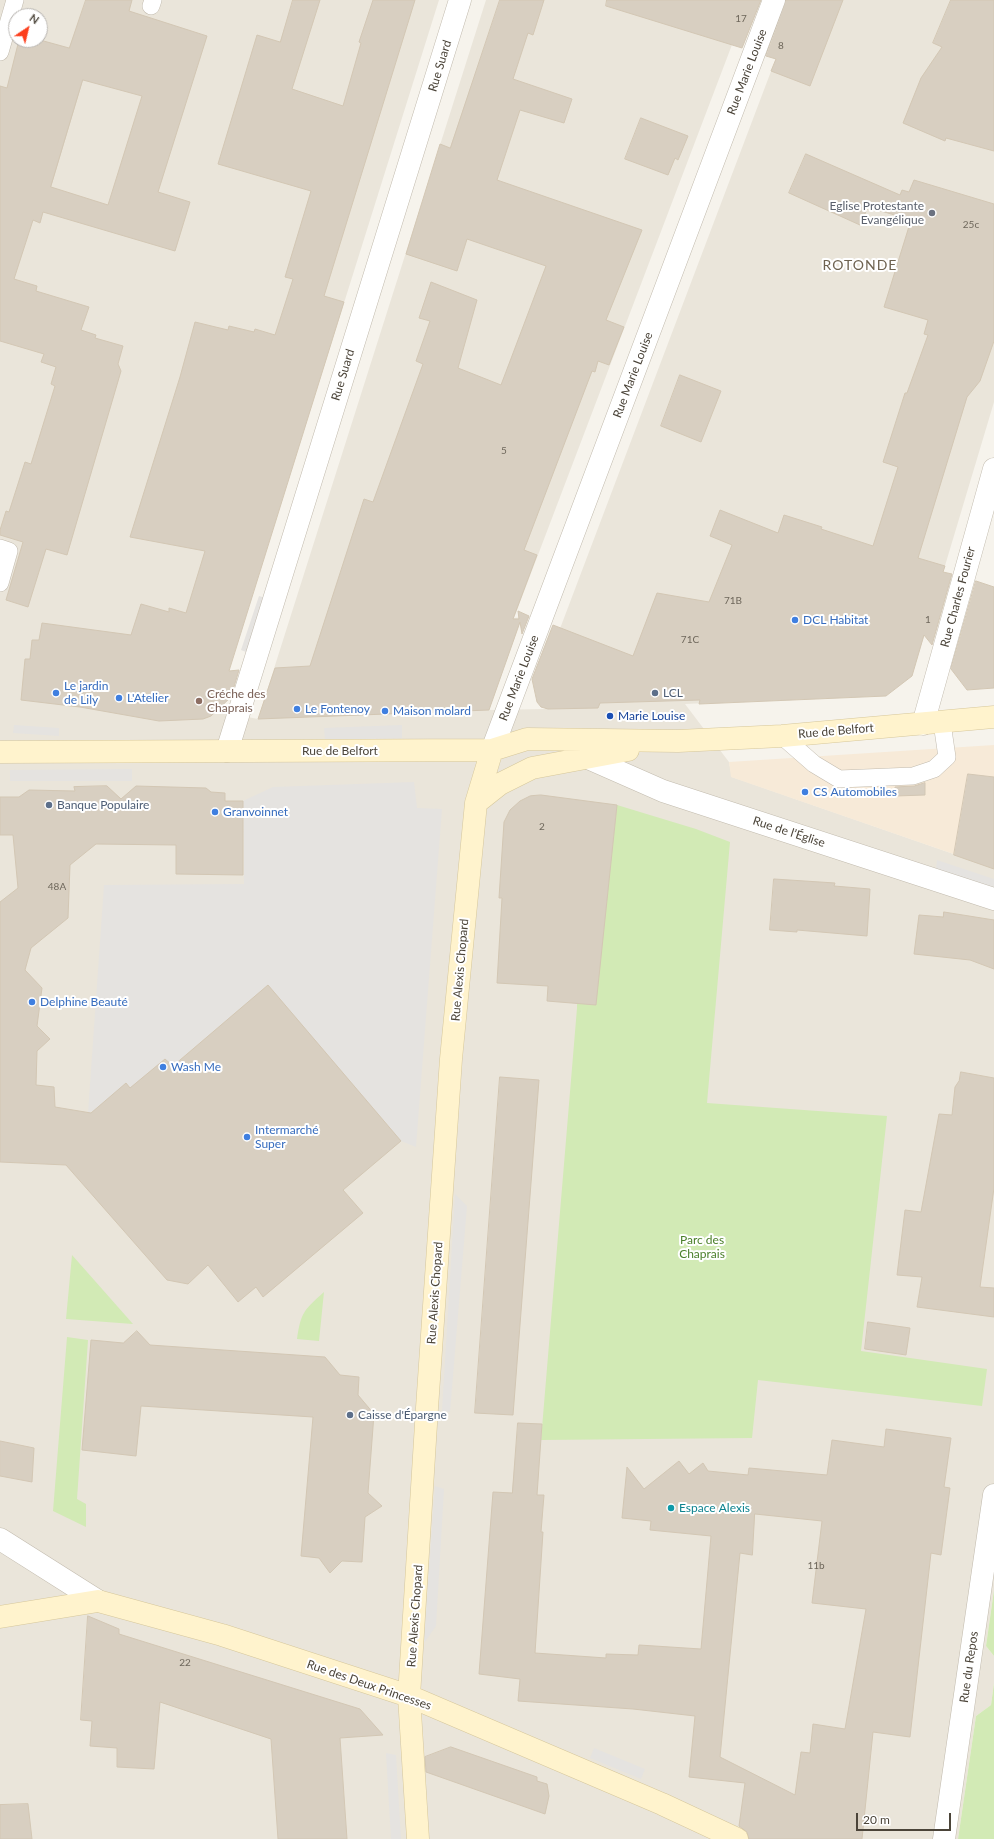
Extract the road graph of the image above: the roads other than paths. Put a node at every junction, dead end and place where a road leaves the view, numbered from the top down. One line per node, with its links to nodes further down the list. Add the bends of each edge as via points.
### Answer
1 (15, 0): 4 (lane)
2 (460, 0): 13 (street, Rue Suard)
3 (774, 0): 12 (street, Rue Marie Louise)
4 (0, 52)
5 (994, 469): 9 (street, Rue Charles Fourier)
6 (0, 548): 7 (lane, via 9,551)
7 (0, 583)
8 (994, 718): 9 (main road, Rue de Belfort)
9 (933, 723): 10 (main road, Rue de Belfort); 10 (lane, via 947,757 934,769 913,776 840,779 814,764)
10 (782, 736): 11 (main road, Rue de Belfort)
11 (678, 741): 12 (main road, Rue de Belfort, via 527,739); 15 (main road, Rue de Belfort)
12 (492, 750): 13 (main road, Rue de Belfort); 16 (main road, Rue Alexis Chopard)
13 (227, 751): 14 (main road, Rue de Belfort)
14 (0, 752)
15 (588, 758): 16 (main road, Rue de Belfort, via 532,768 500,784); 17 (street, Rue de l’Église, via 663,791)
16 (476, 803): 22 (main road, Rue Alexis Chopard, via 451,1059)
17 (994, 898)
18 (994, 1496): 25 (street, Rue du Repos)
19 (0, 1539): 20 (street, Rue des Deux Princesses)
20 (98, 1601): 21 (main road); 22 (main road, Rue des Deux Princesses, via 222,1635)
21 (0, 1618)
22 (409, 1696): 23 (main road, Rue Alexis Chopard); 24 (main road, Rue des Deux Princesses, via 662,1804)
23 (418, 1839)
24 (737, 1839)
25 (944, 1839)

